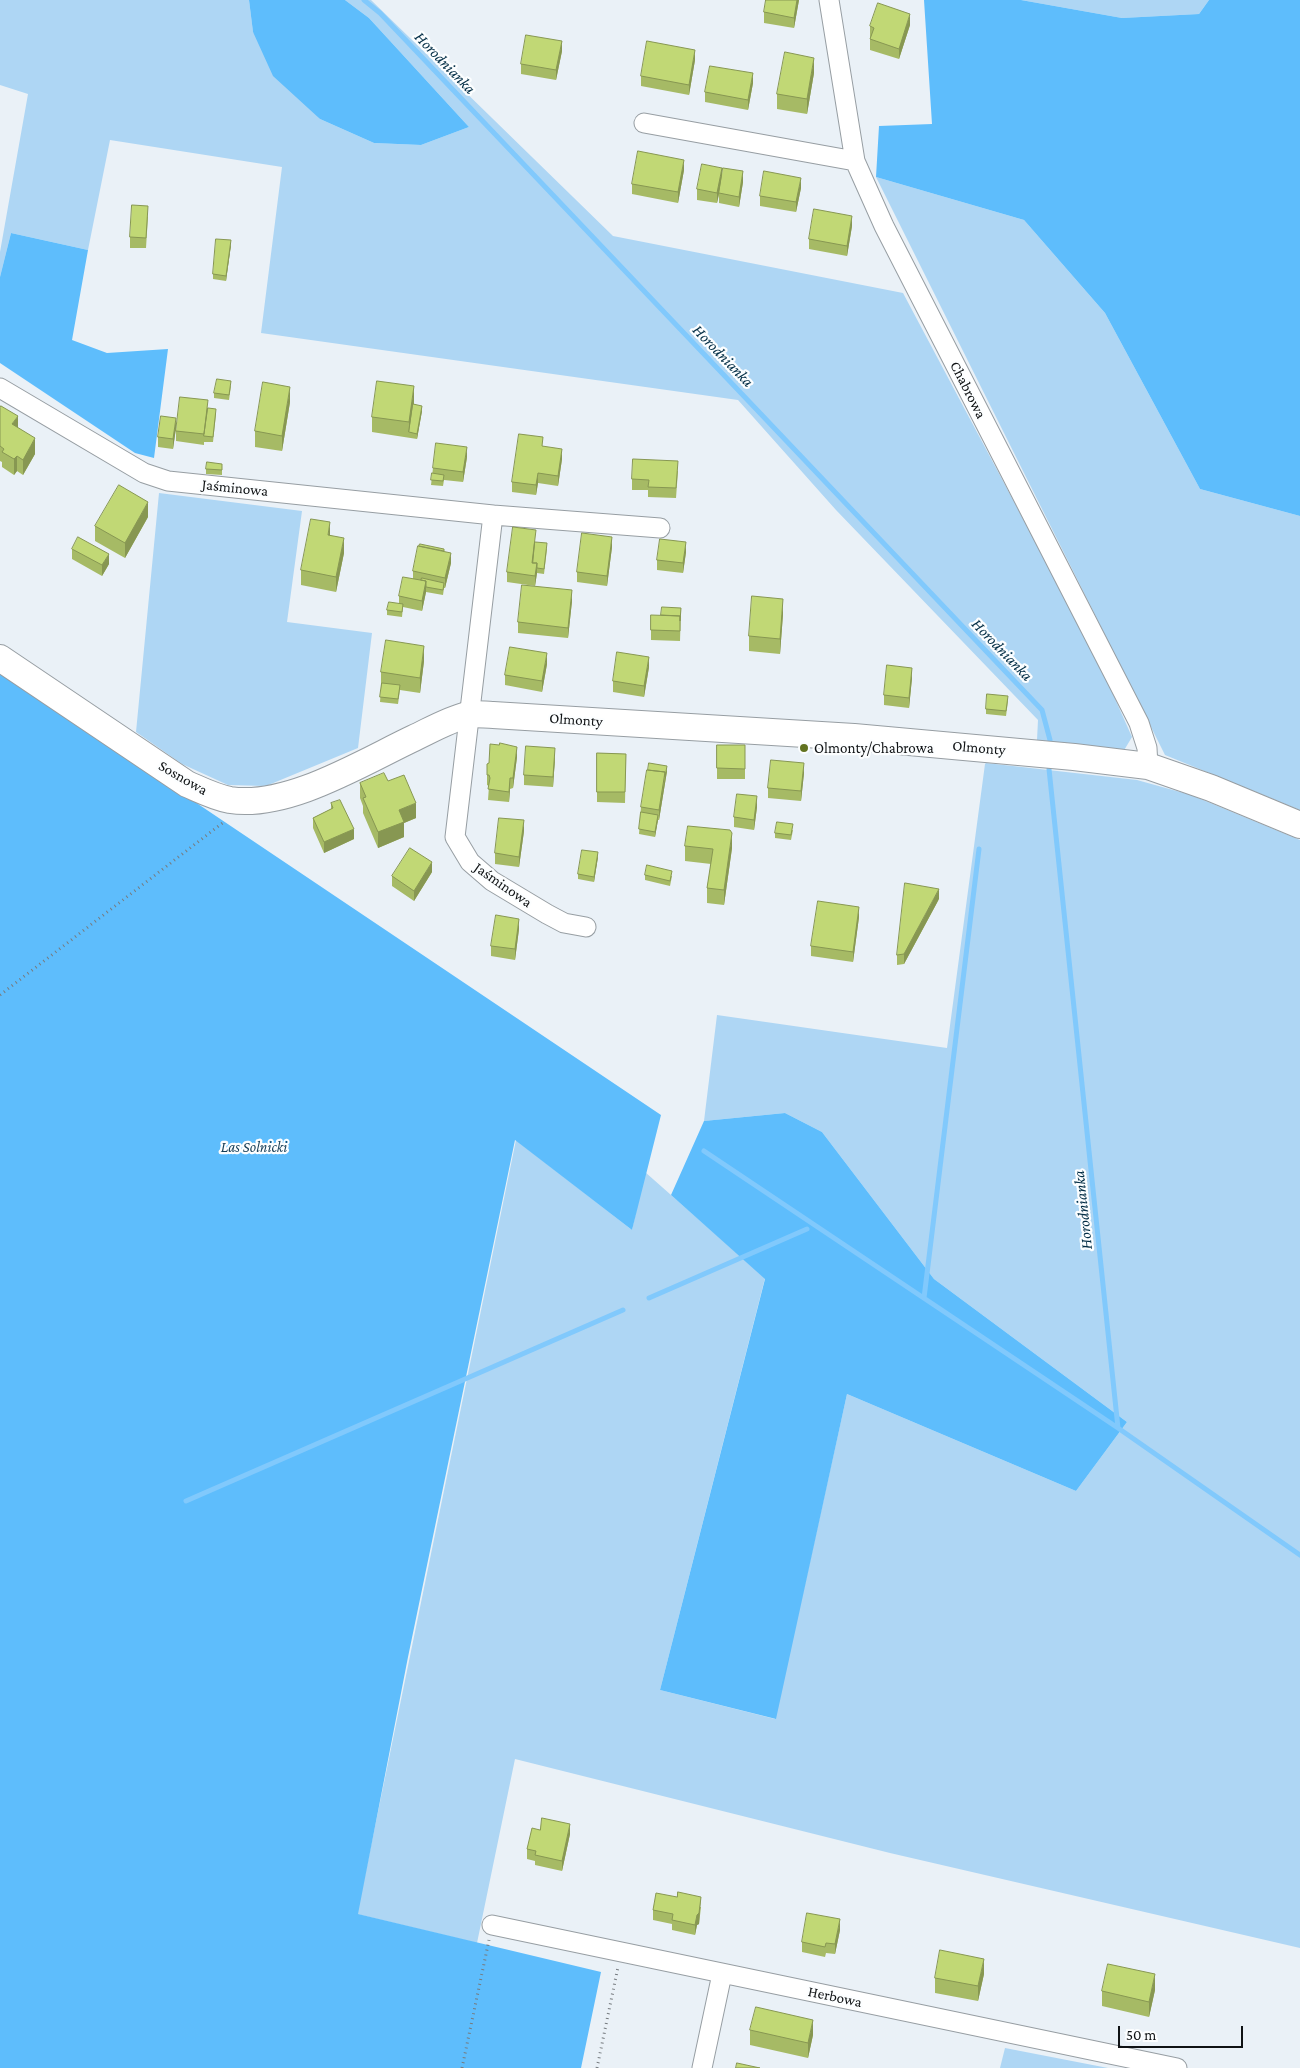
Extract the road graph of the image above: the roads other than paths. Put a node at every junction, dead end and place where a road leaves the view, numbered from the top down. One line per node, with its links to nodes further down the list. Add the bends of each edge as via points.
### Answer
1 (829, 0): 3 (street, Chabrowa)
2 (644, 123): 3 (street)
3 (855, 161): 9 (street, Chabrowa, via 884,226 1139,723 1147,748)
4 (0, 388): 5 (street, Jaśminowa, via 144,473 168,481)
5 (492, 515): 6 (street, Jaśminowa); 8 (street, Jaśminowa)
6 (660, 528)
7 (0, 658): 8 (street, Sosnowa, via 187,784 231,800 255,801 310,787)
8 (468, 714): 9 (street, Olmonty, via 854,737); 11 (street, Jaśminowa, via 454,837 470,862 492,881 564,923)
9 (1148, 766): 10 (street, Olmonty)
10 (1300, 825)
11 (586, 927)
12 (492, 1925): 13 (street, Herbowa)
13 (722, 1974): 14 (street); 15 (street, Herbowa)
14 (702, 2068)
15 (1177, 2068)

